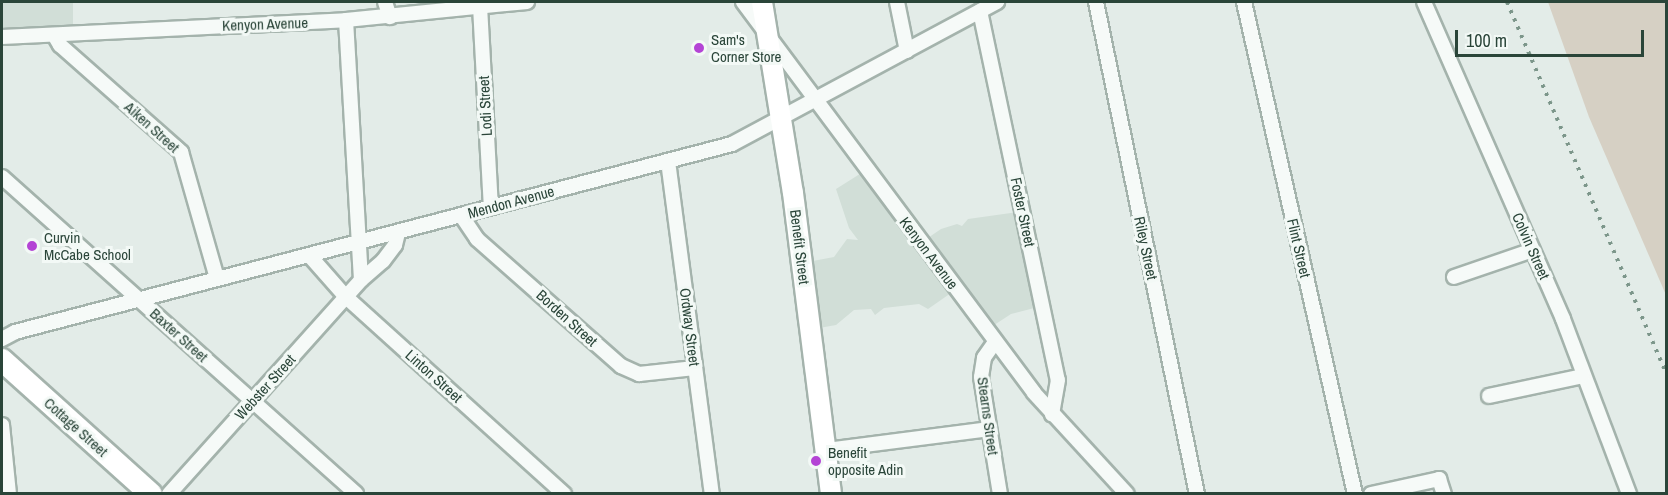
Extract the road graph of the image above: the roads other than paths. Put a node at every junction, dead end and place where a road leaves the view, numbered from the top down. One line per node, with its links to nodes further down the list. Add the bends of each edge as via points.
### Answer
1 (385, 2): 12 (street)
2 (527, 2): 10 (street, Kenyon Avenue)
3 (743, 2): 16 (street, Kenyon Avenue)
4 (762, 2): 16 (street, Benefit Street)
5 (897, 2): 17 (street)
6 (997, 2): 11 (street, Mendon Avenue)
7 (1096, 2): 53 (street, Riley Street)
8 (1244, 2): 54 (street, Flint Street)
9 (1424, 2): 26 (street, Colvin Street)
10 (480, 6): 12 (street, Kenyon Avenue); 22 (street, Lodi Street)
11 (980, 11): 17 (street, Mendon Avenue); 40 (street, Foster Street, via 1058,380)
12 (390, 16): 13 (street, Kenyon Avenue)
13 (346, 20): 14 (street, Kenyon Avenue); 25 (street)
14 (54, 35): 15 (street, Kenyon Avenue); 29 (street, Aiken Street, via 60,45 185,159)
15 (2, 38)
16 (768, 39): 18 (street, Kenyon Avenue); 19 (street, Benefit Street)
17 (906, 51): 18 (street, Mendon Avenue)
18 (814, 101): 19 (street, Mendon Avenue); 34 (street, Kenyon Avenue)
19 (782, 119): 20 (street, Mendon Avenue, via 744,140); 43 (street, Benefit Street)
20 (668, 161): 22 (street, Mendon Avenue); 36 (street, Ordway Street)
21 (2, 177): 32 (street, Baxter Street)
22 (491, 206): 23 (street, Mendon Avenue)
23 (461, 215): 24 (street, Mendon Avenue); 36 (street, Borden Street, via 477,239 621,366 639,375)
24 (398, 233): 25 (street, Mendon Avenue); 30 (street, Webster Street, via 384,261)
25 (359, 243): 27 (street, Mendon Avenue); 30 (street)
26 (1533, 250): 28 (street); 37 (street, Colvin Street)
27 (309, 255): 29 (street, Mendon Avenue); 31 (street, Linton Street)
28 (1454, 277)
29 (217, 278): 32 (street, Mendon Avenue)
30 (361, 280): 31 (street, Webster Street)
31 (346, 297): 39 (street, Webster Street); 48 (street, Linton Street)
32 (139, 299): 33 (street, Mendon Avenue, via 15,332); 39 (street, Baxter Street)
33 (2, 339)
34 (994, 342): 40 (street, Kenyon Avenue); 42 (street, Stearns Street, via 982,367)
35 (2, 360): 45 (main road, Cottage Street)
36 (695, 368): 49 (street, Ordway Street)
37 (1583, 376): 38 (street); 57 (street, Colvin Street)
38 (1490, 396)
39 (252, 400): 46 (street, Webster Street); 47 (street, Baxter Street)
40 (1052, 414): 52 (street, Kenyon Avenue)
41 (2, 425): 44 (street)
42 (989, 429): 43 (street); 51 (street, Stearns Street)
43 (826, 450): 50 (street, Benefit Street)
44 (9, 494)
45 (151, 494)
46 (169, 494)
47 (357, 494)
48 (564, 494)
49 (712, 494)
50 (831, 494)
51 (1000, 494)
52 (1127, 494)
53 (1197, 494)
54 (1355, 494)
55 (1371, 494): 56 (street, via 1439,479)
56 (1444, 494)
57 (1629, 494)

